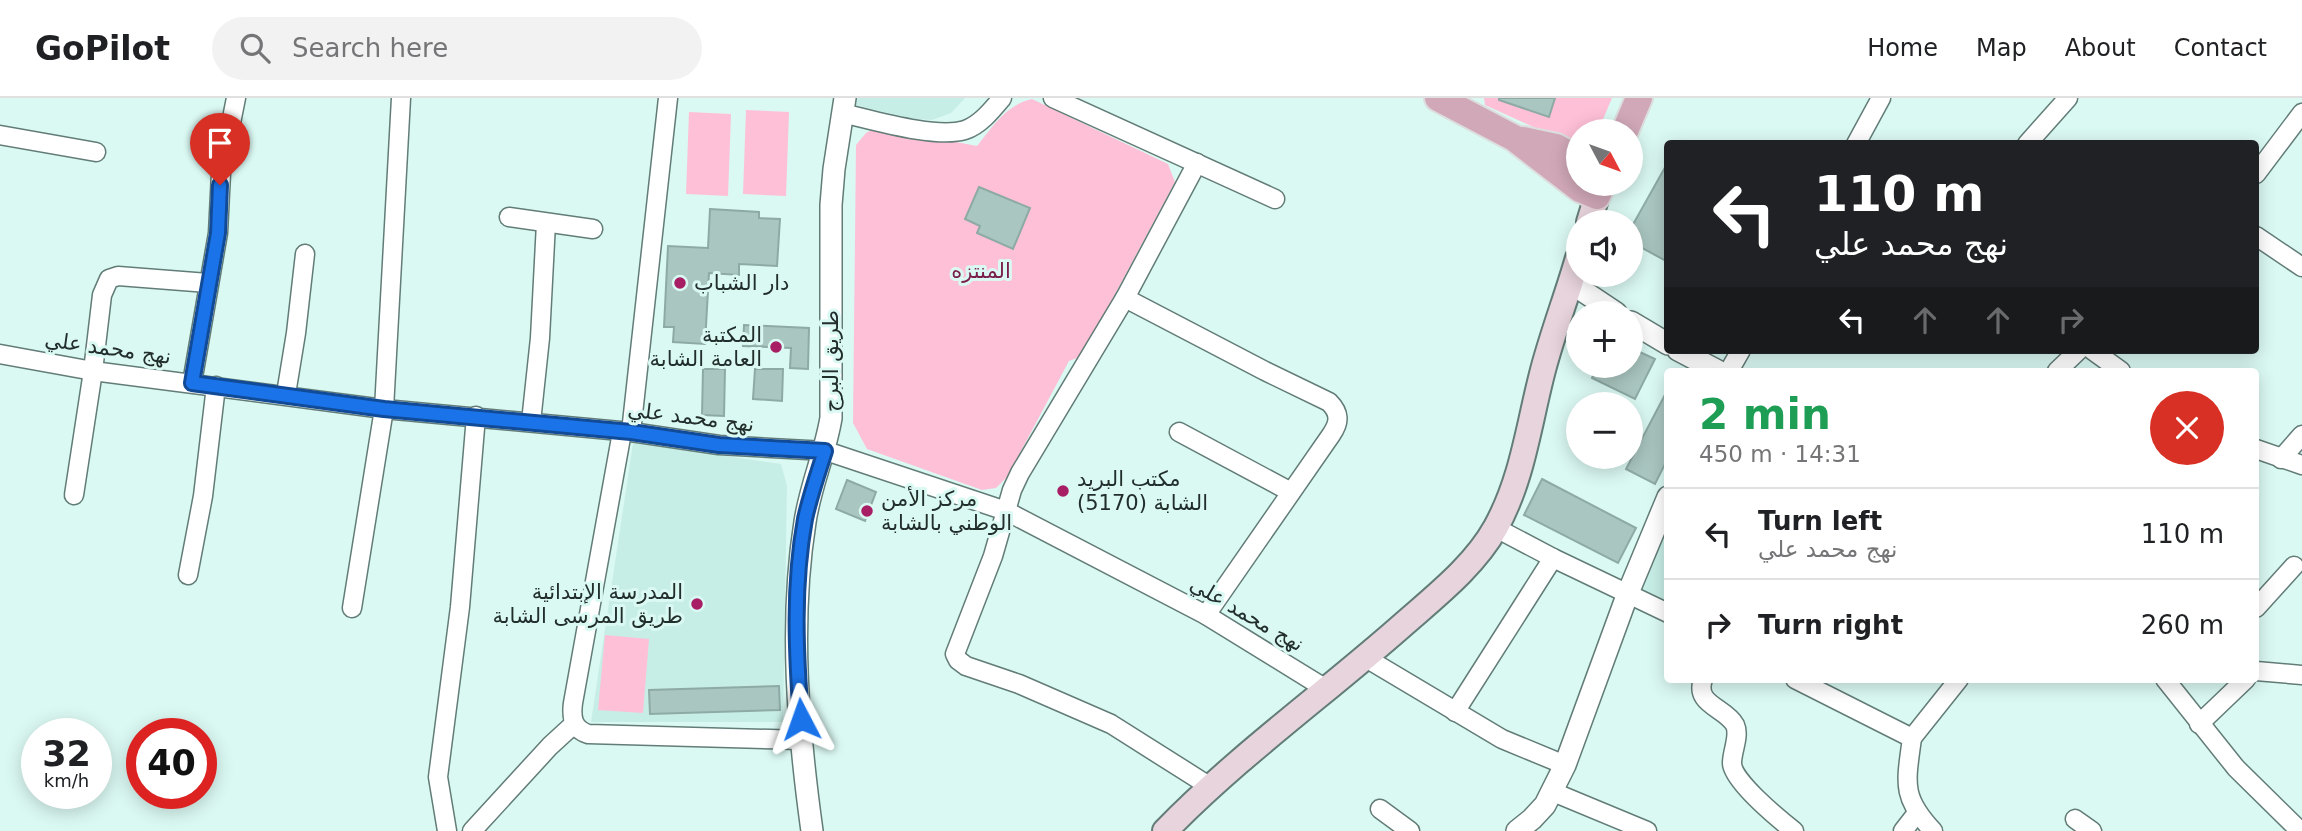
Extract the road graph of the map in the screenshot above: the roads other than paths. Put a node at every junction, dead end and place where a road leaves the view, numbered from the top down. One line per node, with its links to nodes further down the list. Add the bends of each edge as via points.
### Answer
1 (236, 98): 29 (street, via 221,173 218,233)
2 (401, 98): 47 (street)
3 (667, 98): 50 (street)
4 (1002, 98): 10 (street, via 980,121 953,133)
5 (1053, 98): 19 (street)
6 (1438, 98): 14 (main road)
7 (1639, 98): 12 (main road)
8 (1881, 98): 15 (street)
9 (2068, 98): 16 (street)
10 (843, 106): 54 (street, طريق البرج, via 831,205 832,400)
11 (2302, 113): 20 (street)
12 (1630, 119)
13 (0, 135): 17 (street)
14 (1514, 138): 18 (main road); 21 (main road)
15 (1858, 140)
16 (2031, 140)
17 (96, 152)
18 (1566, 152)
19 (1197, 163): 22 (street); 32 (street)
20 (2259, 170)
21 (1566, 177)
22 (1275, 199)
23 (509, 217): 24 (street)
24 (546, 223): 25 (street); 49 (street)
25 (593, 229)
26 (2259, 238): 28 (street)
27 (305, 254): 46 (street)
28 (2302, 267)
29 (208, 283): 43 (street, via 108,279); 44 (street)
30 (1570, 287): 61 (main road, via 1543,370 1526,449)
31 (1577, 287): 33 (street)
32 (1125, 298): 57 (street, via 1337,410 1337,426); 60 (street, via 1035,445)
33 (1598, 301)
34 (1643, 329): 35 (street)
35 (1664, 342)
36 (1686, 354): 40 (street)
37 (2075, 354): 41 (street)
38 (2098, 354): 42 (street)
39 (1, 360): 43 (street, نهج محمد علي)
40 (1712, 368)
41 (2060, 368)
42 (2117, 368)
43 (93, 371): 44 (street, نهج محمد علي); 58 (street)
44 (192, 383): 45 (street, نهج محمد علي)
45 (216, 386): 46 (street, نهج محمد علي); 64 (street)
46 (286, 394): 47 (street, نهج محمد علي)
47 (384, 409): 48 (street, نهج محمد علي); 67 (street)
48 (476, 416): 49 (street, نهج محمد علي); 90 (street, via 460,607 438,776)
49 (531, 422): 50 (street, نهج محمد علي)
50 (626, 432): 54 (street, نهج محمد علي, via 719,445); 80 (street, via 573,703)
51 (1179, 432): 57 (street)
52 (2302, 435): 55 (street)
53 (2259, 450): 55 (street)
54 (825, 451): 60 (street, نهج محمد علي); 83 (street, طريق البرج, via 806,517 800,566 796,625)
55 (2281, 458): 56 (street)
56 (2302, 465)
57 (1291, 492): 69 (street)
58 (74, 495)
59 (1664, 507): 65 (street)
60 (1006, 511): 69 (street, نهج محمد علي); 85 (street, via 956,647 957,660 1111,724)
61 (1496, 528): 62 (street); 70 (main road, via 1444,589)
62 (1553, 558): 65 (street); 79 (street)
63 (2294, 566): 66 (street)
64 (188, 575)
65 (1628, 593): 68 (street); 84 (street)
66 (2259, 605)
67 (352, 608)
68 (1664, 611)
69 (1206, 615): 78 (street, نهج محمد علي)
70 (1366, 658): 78 (main road); 79 (street)
71 (2259, 671): 72 (street)
72 (2302, 674)
73 (1702, 683): 97 (street, via 1703,697 1731,720 1736,730 1735,776)
74 (1803, 683): 82 (street)
75 (1956, 683): 82 (street)
76 (2168, 683): 81 (street)
77 (2242, 683): 81 (street)
78 (1326, 689): 85 (main road)
79 (1455, 712): 84 (street)
80 (574, 724): 83 (street, via 588,734); 91 (street)
81 (2199, 724): 101 (street)
82 (1912, 738): 88 (street, via 1907,787)
83 (802, 740): 92 (street, طريق البرج)
84 (1565, 765): 86 (street)
85 (1209, 786): 93 (main road)
86 (1553, 792): 95 (street); 96 (street)
87 (1380, 809): 94 (street)
88 (1917, 813): 98 (street); 99 (street)
89 (2076, 819): 100 (street)
90 (447, 831)
91 (472, 831)
92 (812, 831)
93 (1165, 831)
94 (1410, 831)
95 (1517, 831)
96 (1647, 831)
97 (1794, 831)
98 (1903, 831)
99 (1933, 831)
100 (2092, 831)
101 (2300, 831)

